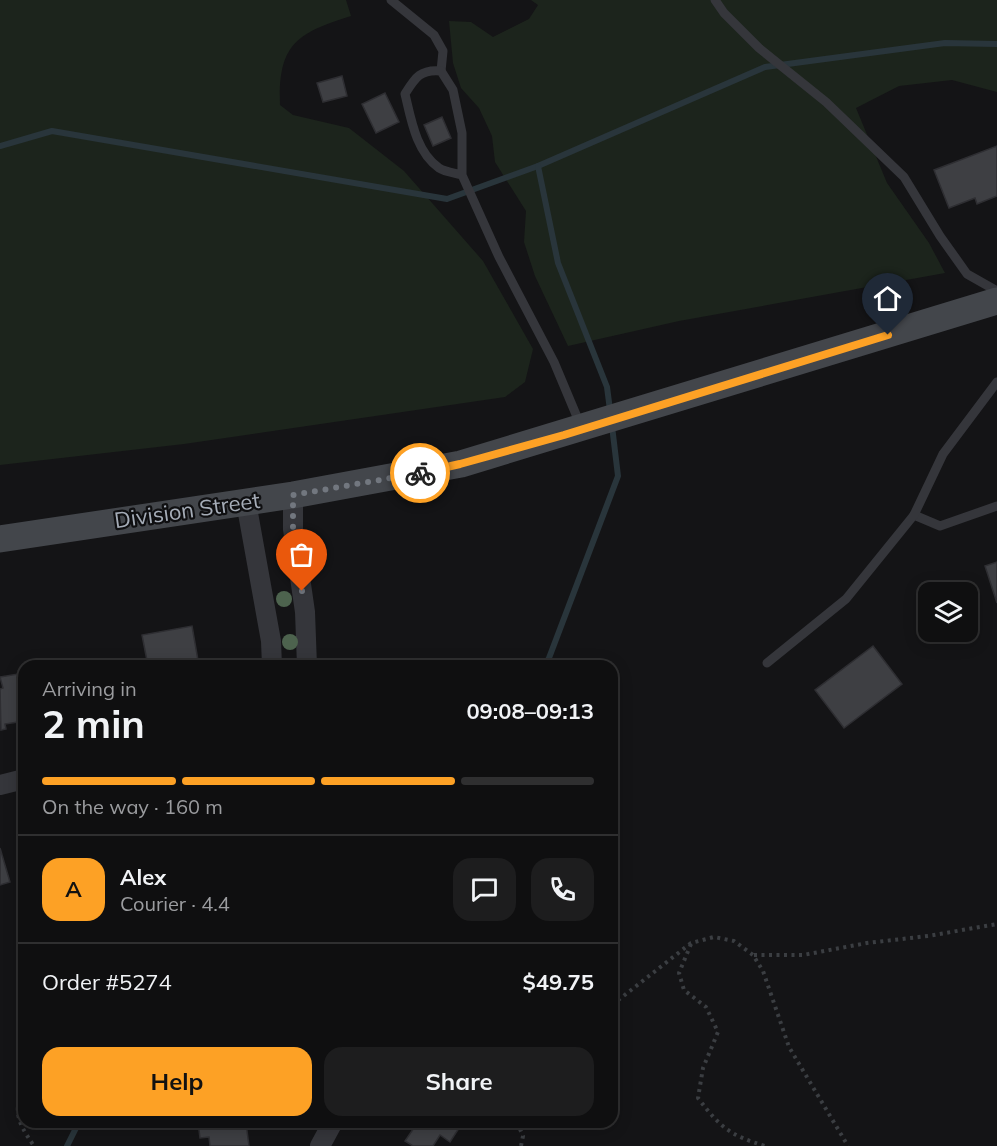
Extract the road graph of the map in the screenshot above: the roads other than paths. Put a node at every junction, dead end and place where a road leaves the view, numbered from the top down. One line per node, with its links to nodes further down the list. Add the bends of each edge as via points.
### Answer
1 (391, 0): 3 (lane, via 434,35 443,51)
2 (715, 0): 5 (lane, via 759,48 826,102 904,177 967,274)
3 (441, 71): 4 (lane, via 453,90 462,133); 4 (lane, via 427,69 416,76 405,94 421,148 440,169)
4 (462, 175): 8 (lane, via 554,362)
5 (997, 291)
6 (997, 302): 8 (street, Division Street)
7 (997, 382): 12 (lane, via 943,454)
8 (582, 429): 9 (street, Division Street, via 460,464)
9 (293, 495): 10 (street, Division Street); 15 (street)
10 (246, 501): 13 (street, Division Street); 14 (street, via 272,641)
11 (997, 506): 12 (lane, via 940,526)
12 (914, 514): 16 (lane, via 846,599)
13 (0, 539)
14 (272, 660)
15 (307, 660)
16 (767, 663)
17 (18, 781): 18 (street)
18 (0, 784)
19 (330, 1128): 20 (street)
20 (320, 1146)

